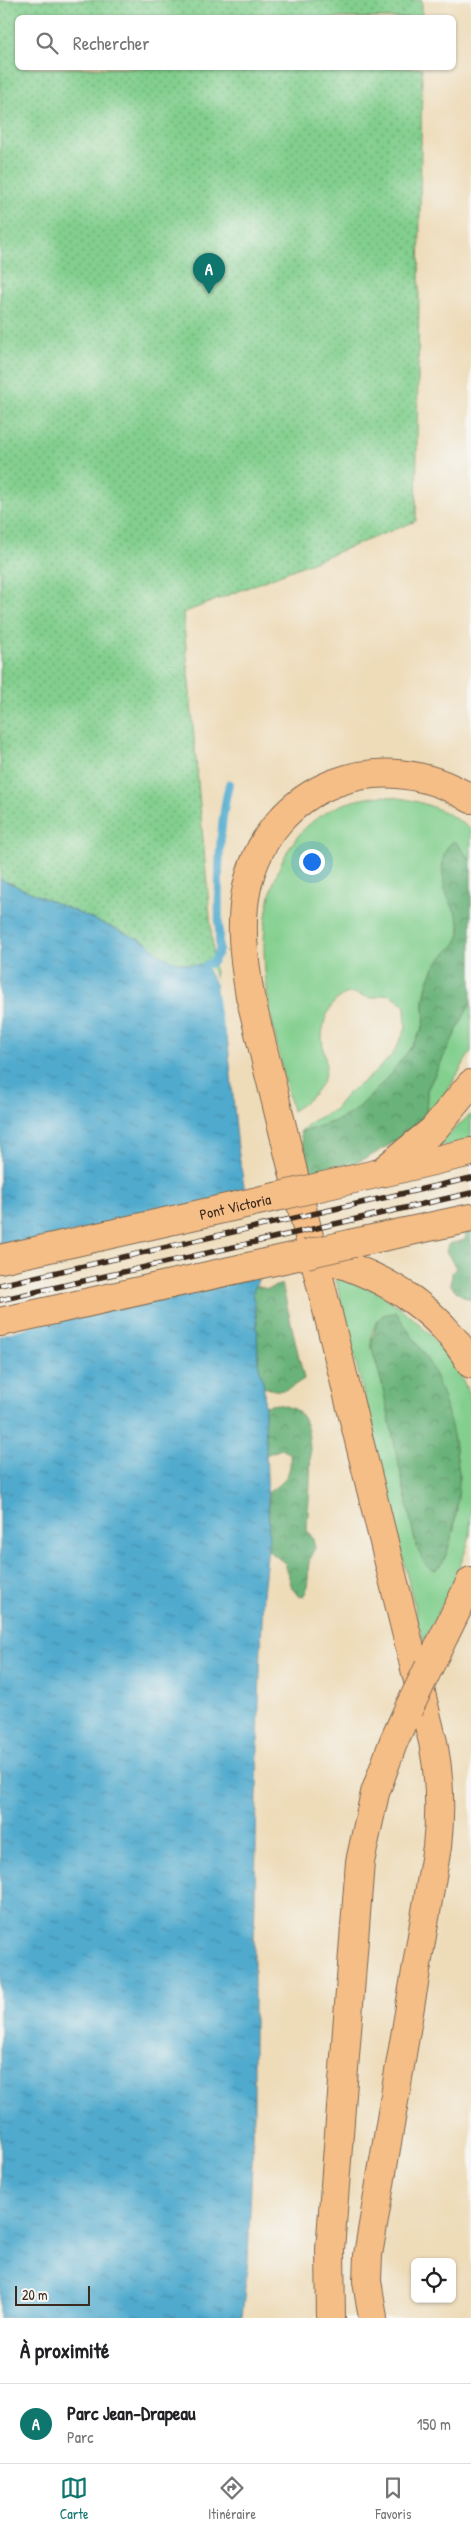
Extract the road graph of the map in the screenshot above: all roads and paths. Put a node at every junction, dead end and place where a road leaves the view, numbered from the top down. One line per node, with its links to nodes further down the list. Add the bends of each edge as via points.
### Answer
1 (471, 799): 12 (main road, via 437,783 390,774 362,774 326,785 294,807 270,835 252,870 243,906 250,996 438,1773 438,1847 368,2255 367,2281)
2 (471, 1084): 4 (main road, via 423,1139)
3 (471, 1152): 4 (main road, Pont Victoria)
4 (380, 1173): 7 (main road, Pont Victoria, bridge)
5 (471, 1218): 6 (main road, bridge)
6 (306, 1254): 8 (main road); 9 (main road, via 377,1277 420,1303 450,1333)
7 (0, 1260)
8 (0, 1322)
9 (471, 1364)
10 (471, 1581): 11 (main road, bridge, via 393,1742 375,1793 360,1862 330,2250)
11 (331, 2318)
12 (373, 2318)

